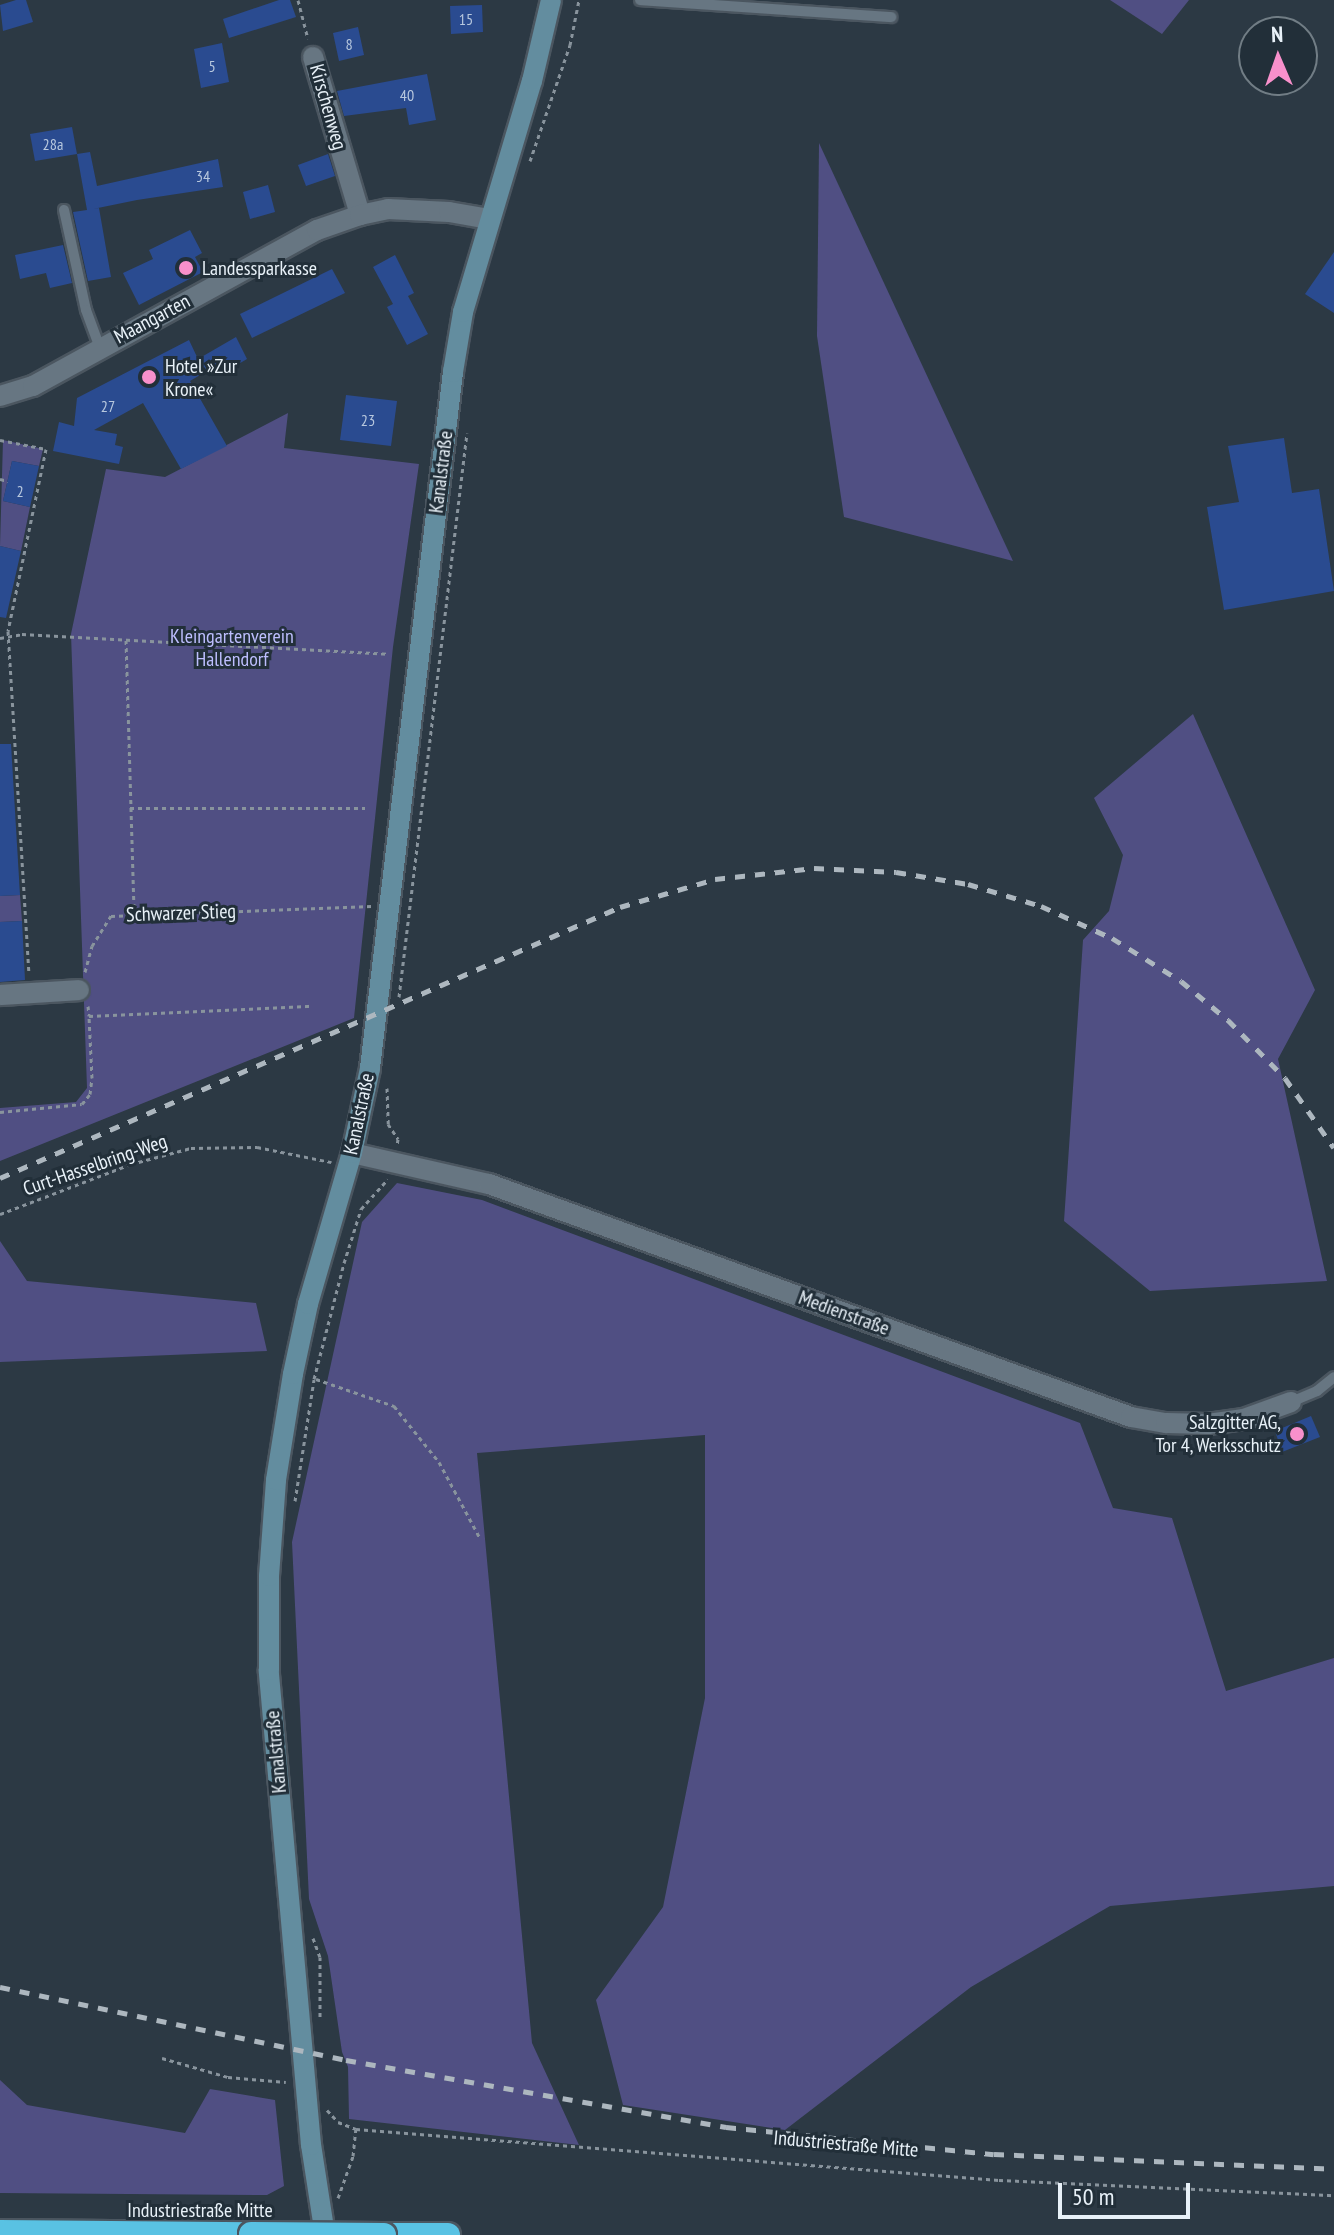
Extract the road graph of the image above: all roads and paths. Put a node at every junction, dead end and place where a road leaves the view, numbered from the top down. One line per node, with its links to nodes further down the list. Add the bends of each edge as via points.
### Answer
1 (298, 0): 6 (path, Kirschenweg)
2 (551, 0): 10 (street, Kanalstraße, via 532,81)
3 (579, 0): 7 (path, via 570,45)
4 (640, 0): 5 (lane)
5 (891, 17)
6 (313, 57): 9 (street, Kirschenweg)
7 (529, 164)
8 (64, 210): 11 (lane)
9 (360, 215): 10 (street, Maangarten, via 412,209); 11 (street, Maangarten, via 317,230)
10 (488, 219): 23 (street, Kanalstraße, via 453,372)
11 (100, 348): 12 (street, Maangarten, via 33,386)
12 (0, 396)
13 (467, 430): 24 (path, Kanalstraße)
14 (0, 440): 17 (path, via 46,449)
15 (0, 479): 16 (path)
16 (8, 481)
17 (8, 635): 18 (path); 19 (path); 27 (path)
18 (0, 638)
19 (126, 640): 20 (path); 21 (path)
20 (387, 654)
21 (130, 808): 22 (path); 25 (path)
22 (365, 808)
23 (389, 905): 24 (path, Schwarzer Stieg); 25 (path, Schwarzer Stieg); 34 (street, Kanalstraße, via 370,1068)
24 (412, 906): 29 (path, Kanalstraße)
25 (134, 915): 26 (path, Schwarzer Stieg, via 111,916 92,946)
26 (79, 990): 27 (street); 31 (path, via 87,995)
27 (30, 993): 28 (street)
28 (0, 995)
29 (398, 1003)
30 (313, 1006): 31 (path)
31 (89, 1016): 33 (path, via 92,1078 82,1104)
32 (389, 1074): 35 (path, Kanalstraße, via 388,1124 398,1139)
33 (0, 1112)
34 (350, 1160): 35 (street, Medienstraße); 35 (path, Curt-Hasselbring-Weg); 36 (path, Curt-Hasselbring-Weg, via 257,1147 191,1148 131,1164); 37 (street, Kanalstraße)
35 (390, 1172): 39 (path, via 355,1225); 40 (street, Medienstraße, via 489,1184 1131,1417 1208,1424 1244,1419)
36 (0, 1214)
37 (293, 1374): 39 (path); 46 (street, Kanalstraße, via 272,1521 269,1670)
38 (1334, 1377): 40 (lane, Medienstraße)
39 (314, 1379): 41 (path); 42 (path, via 394,1406 439,1462)
40 (1291, 1402)
41 (295, 1501)
42 (480, 1538)
43 (311, 1932): 44 (path, via 320,1957)
44 (318, 2023)
45 (162, 2058): 46 (path, via 228,2077)
46 (305, 2083): 53 (street, Kanalstraße)
47 (321, 2097): 48 (path, via 338,2122)
48 (356, 2129): 49 (path, Industriestraße Mitte, via 999,2180); 50 (path, via 353,2156)
49 (1334, 2195)
50 (336, 2204)
51 (0, 2232): 52 (highway, Industriestraße Mitte)
52 (251, 2234): 54 (highway, Industriestraße Mitte, bridge)
53 (325, 2235)
54 (384, 2235): 55 (highway, Industriestraße Mitte)
55 (448, 2235)

